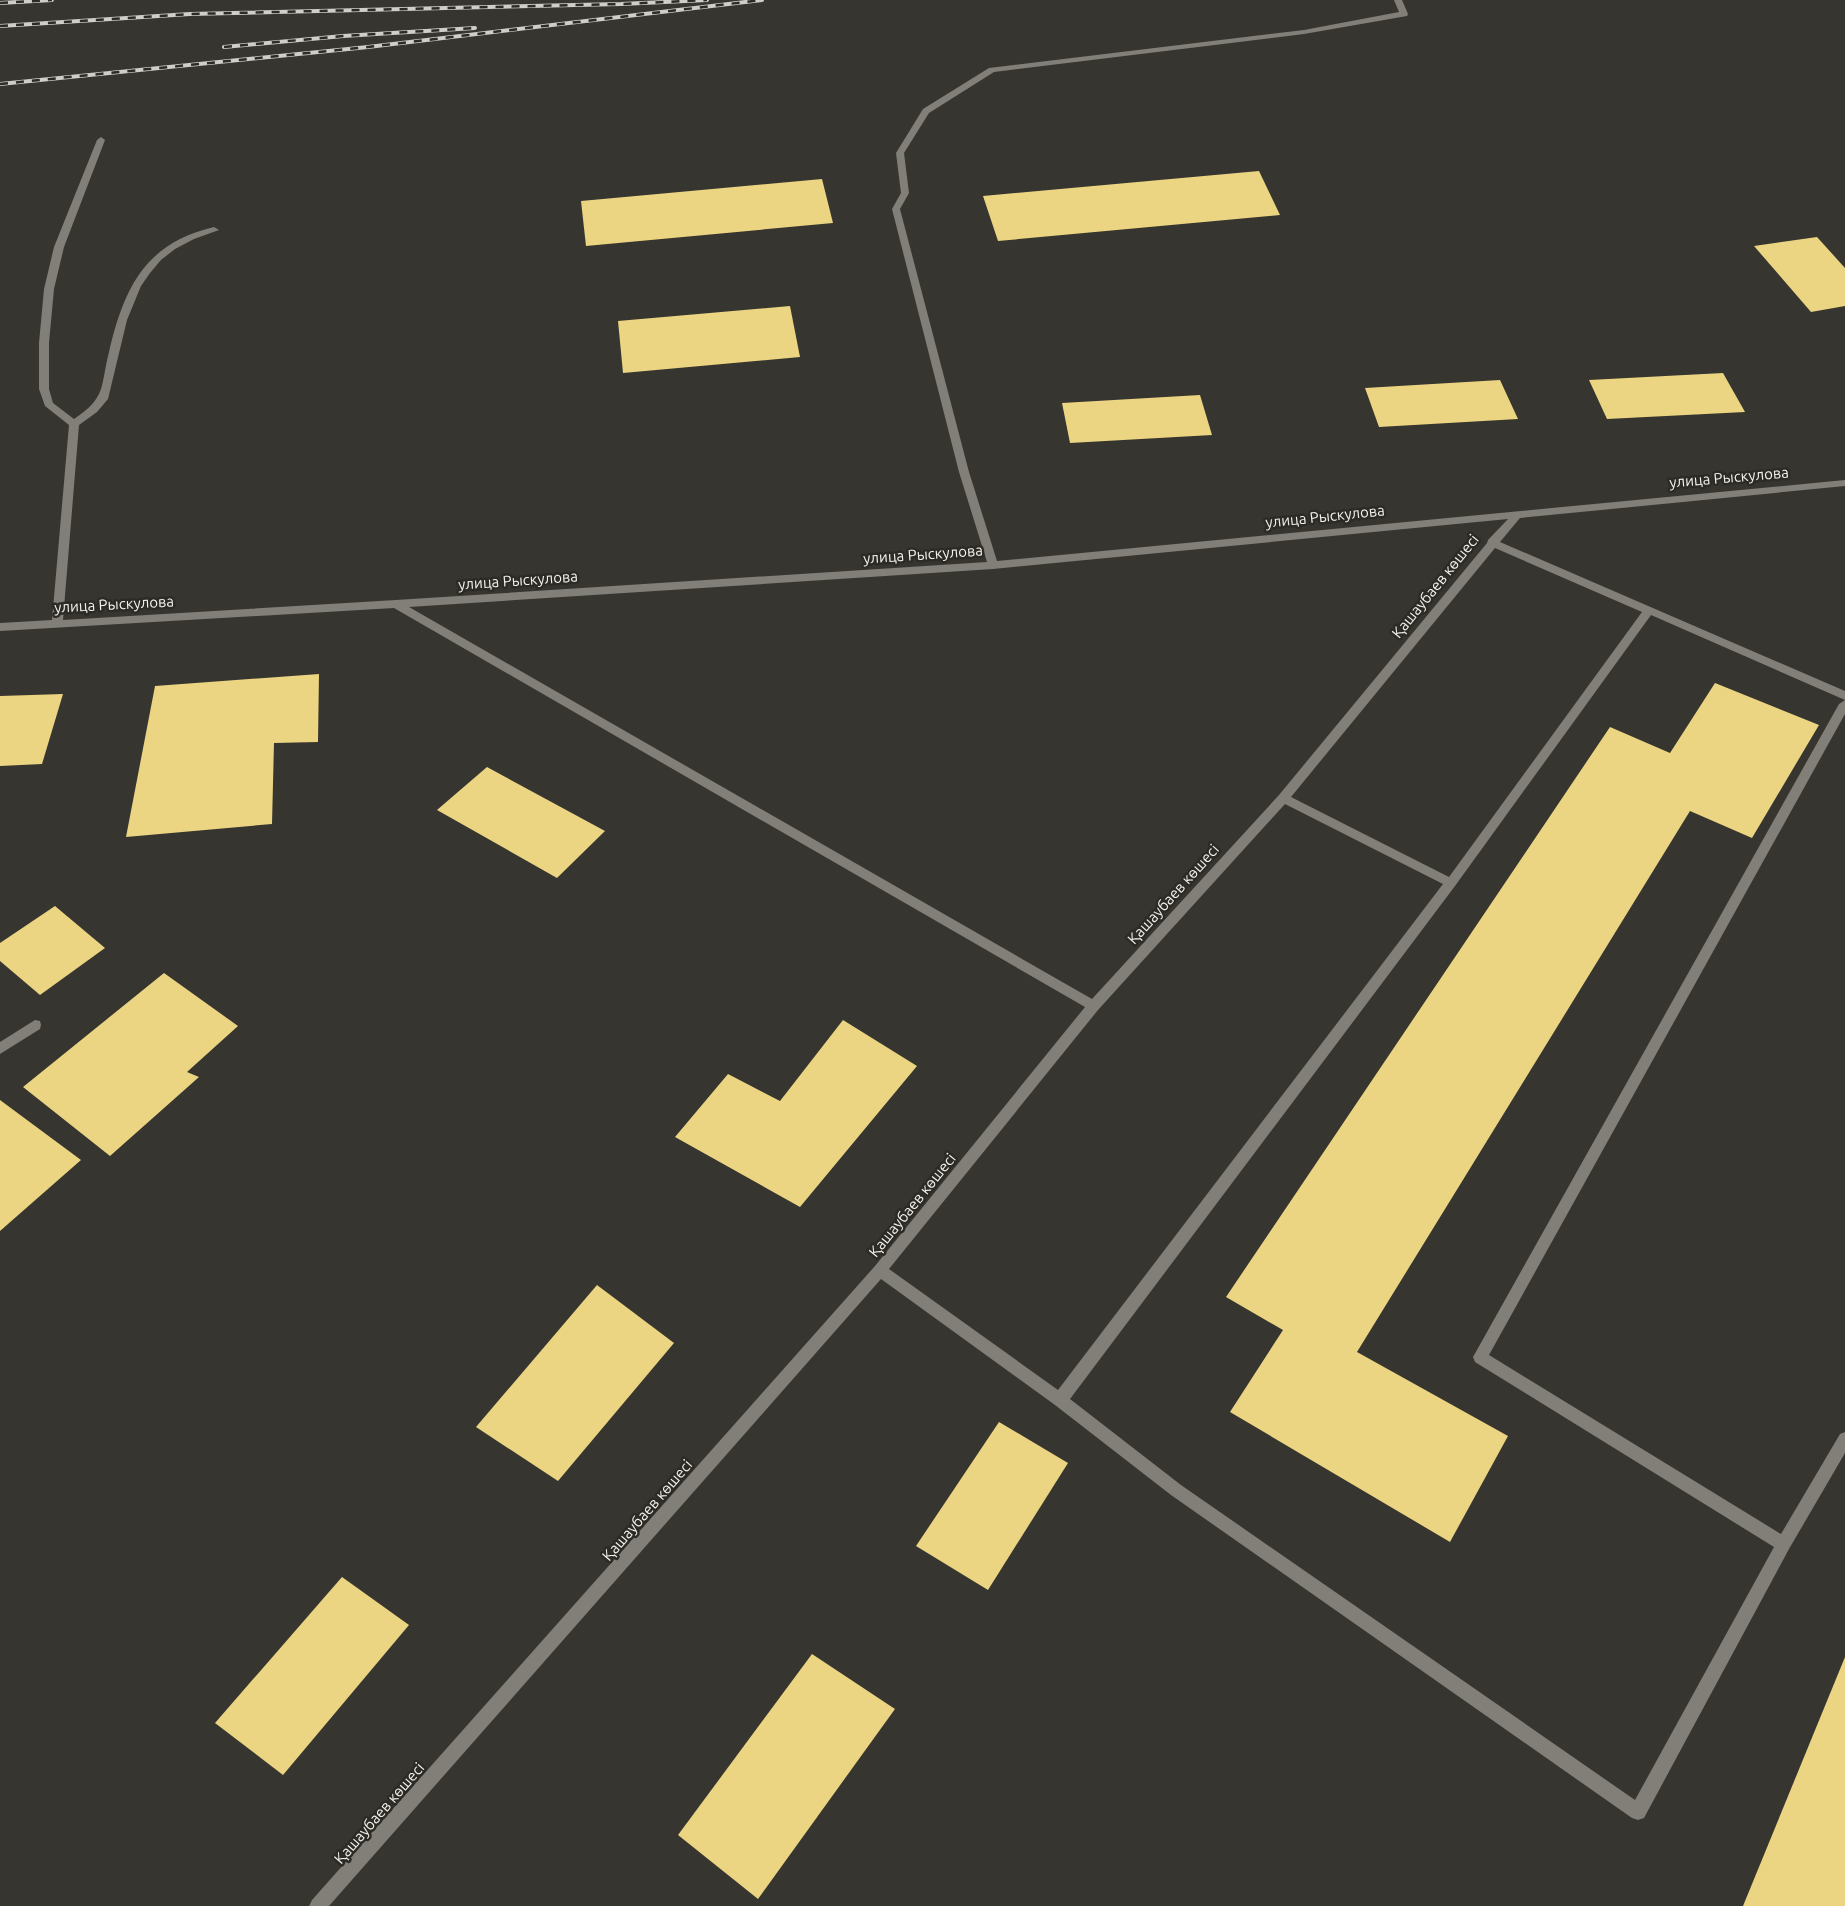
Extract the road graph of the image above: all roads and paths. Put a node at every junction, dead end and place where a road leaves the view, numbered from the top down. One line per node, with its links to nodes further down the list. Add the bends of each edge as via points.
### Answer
1 (1398, 0): 8 (street, via 1404,14 1304,32 992,70 926,111 900,152 905,192 896,209 964,472)
2 (101, 140): 4 (street, via 59,247 50,288 44,343 44,389 48,404)
3 (214, 230): 4 (street, via 187,238 169,249 134,287 122,317 103,399)
4 (74, 424): 11 (street)
5 (1845, 483): 6 (street, улица Рыскулова)
6 (1518, 513): 7 (street, Қашаубаев көшесі); 8 (street, улица Рыскулова)
7 (1492, 542): 10 (street); 15 (street, Қашаубаев көшесі)
8 (993, 565): 9 (street, улица Рыскулова)
9 (396, 604): 11 (street, улица Рыскулова); 17 (street)
10 (1648, 611): 13 (street); 16 (street)
11 (57, 624): 12 (street, улица Рыскулова)
12 (0, 627)
13 (1845, 696)
14 (1845, 704): 23 (street, via 1480,1357)
15 (1283, 798): 16 (street); 17 (street, Қашаубаев көшесі)
16 (1451, 883): 21 (street)
17 (1093, 1006): 20 (street, Қашаубаев көшесі)
18 (35, 1025): 19 (street)
19 (0, 1049)
20 (880, 1270): 21 (street); 24 (street, Қашаубаев көшесі)
21 (1060, 1400): 23 (street, via 1176,1490 1638,1812)
22 (1845, 1439): 23 (street)
23 (1784, 1544)
24 (318, 1906)

